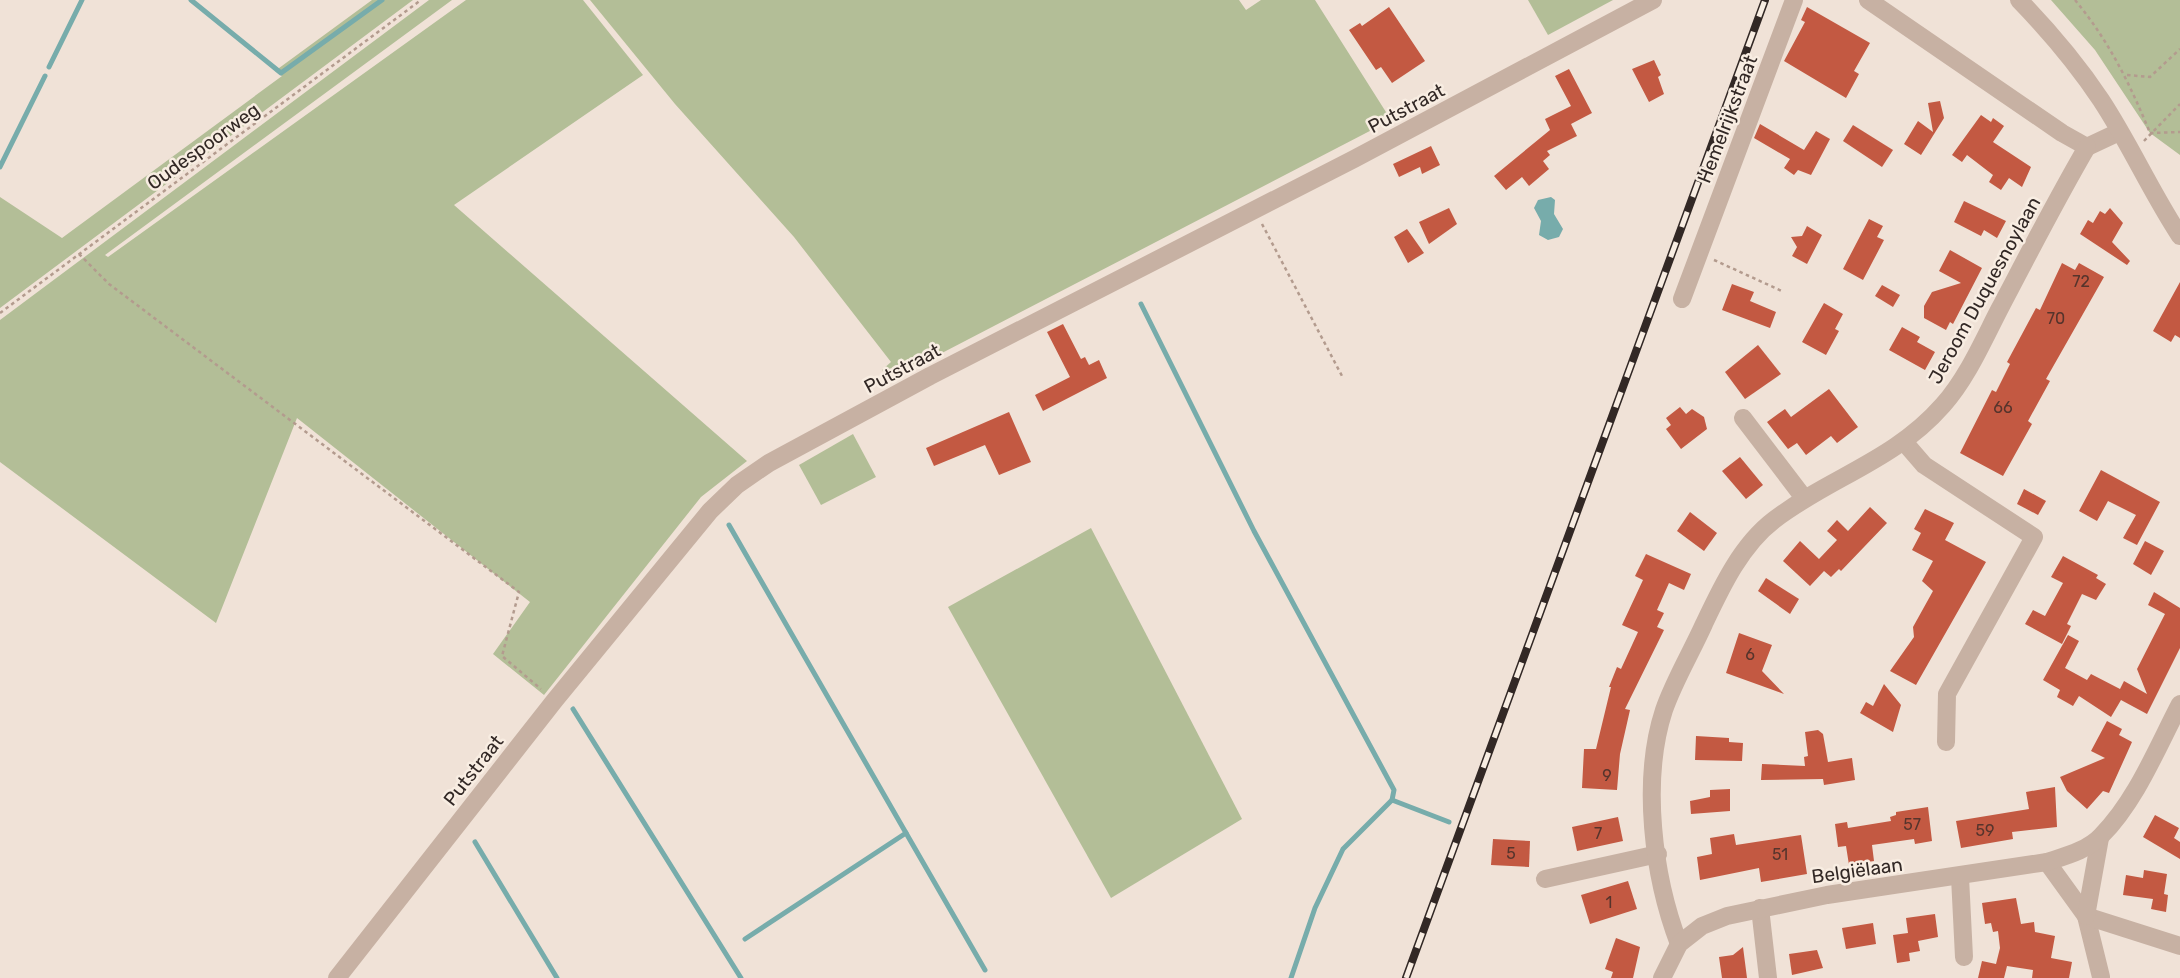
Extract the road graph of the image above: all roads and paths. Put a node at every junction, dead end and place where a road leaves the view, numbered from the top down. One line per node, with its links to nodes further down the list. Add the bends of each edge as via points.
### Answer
1 (421, 0): 17 (path, Oudespoorweg)
2 (1653, 0): 14 (street, Putstraat)
3 (1794, 0): 16 (street, Hemelrijkstraat)
4 (1868, 0): 13 (street)
5 (2020, 0): 10 (street, via 2065,51)
6 (2075, 0): 8 (path)
7 (2180, 49): 8 (path, via 2150,77)
8 (2127, 75): 12 (path)
9 (2180, 104): 12 (path)
10 (2119, 132): 13 (street); 15 (street)
11 (2180, 132): 12 (path)
12 (2150, 133)
13 (2087, 147): 23 (street, Jeroom Duquesnoylaan, via 1976,354 1944,404)
14 (1255, 210): 21 (path); 25 (street, Putstraat, via 918,383 737,485 710,511)
15 (2180, 236)
16 (1699, 253): 18 (path); 19 (street, Hemelrijkstraat)
17 (79, 254): 20 (path, Oudespoorweg); 25 (path, via 109,284 519,592 502,656)
18 (1784, 292)
19 (1682, 299)
20 (0, 313)
21 (1342, 376)
22 (1743, 418): 24 (street)
23 (1905, 443): 24 (street, Jeroom Duquesnoylaan); 27 (street, via 1924,465 2034,537 1947,694)
24 (1804, 498): 29 (street, Jeroom Duquesnoylaan, via 1771,522 1723,585 1664,710 1653,753)
25 (555, 700): 38 (street, Putstraat)
26 (2180, 704): 28 (street, Belgiëlaan, via 2124,807)
27 (1946, 742)
28 (2100, 838): 30 (street, Belgiëlaan); 34 (street, Belgiëlaan)
29 (1658, 854): 32 (street); 35 (street, Jeroom Duquesnoylaan)
30 (2047, 862): 31 (street, Belgiëlaan); 34 (street, Belgiëlaan)
31 (1960, 877): 33 (street, Belgiëlaan); 37 (street)
32 (1545, 878)
33 (1760, 908): 35 (street, Belgiëlaan, via 1702,926); 40 (street)
34 (2086, 916): 36 (street); 41 (street, Belgiëlaan)
35 (1679, 943): 39 (street)
36 (2180, 946)
37 (1964, 957)
38 (337, 978)
39 (1662, 978)
40 (1768, 978)
41 (2101, 978)

